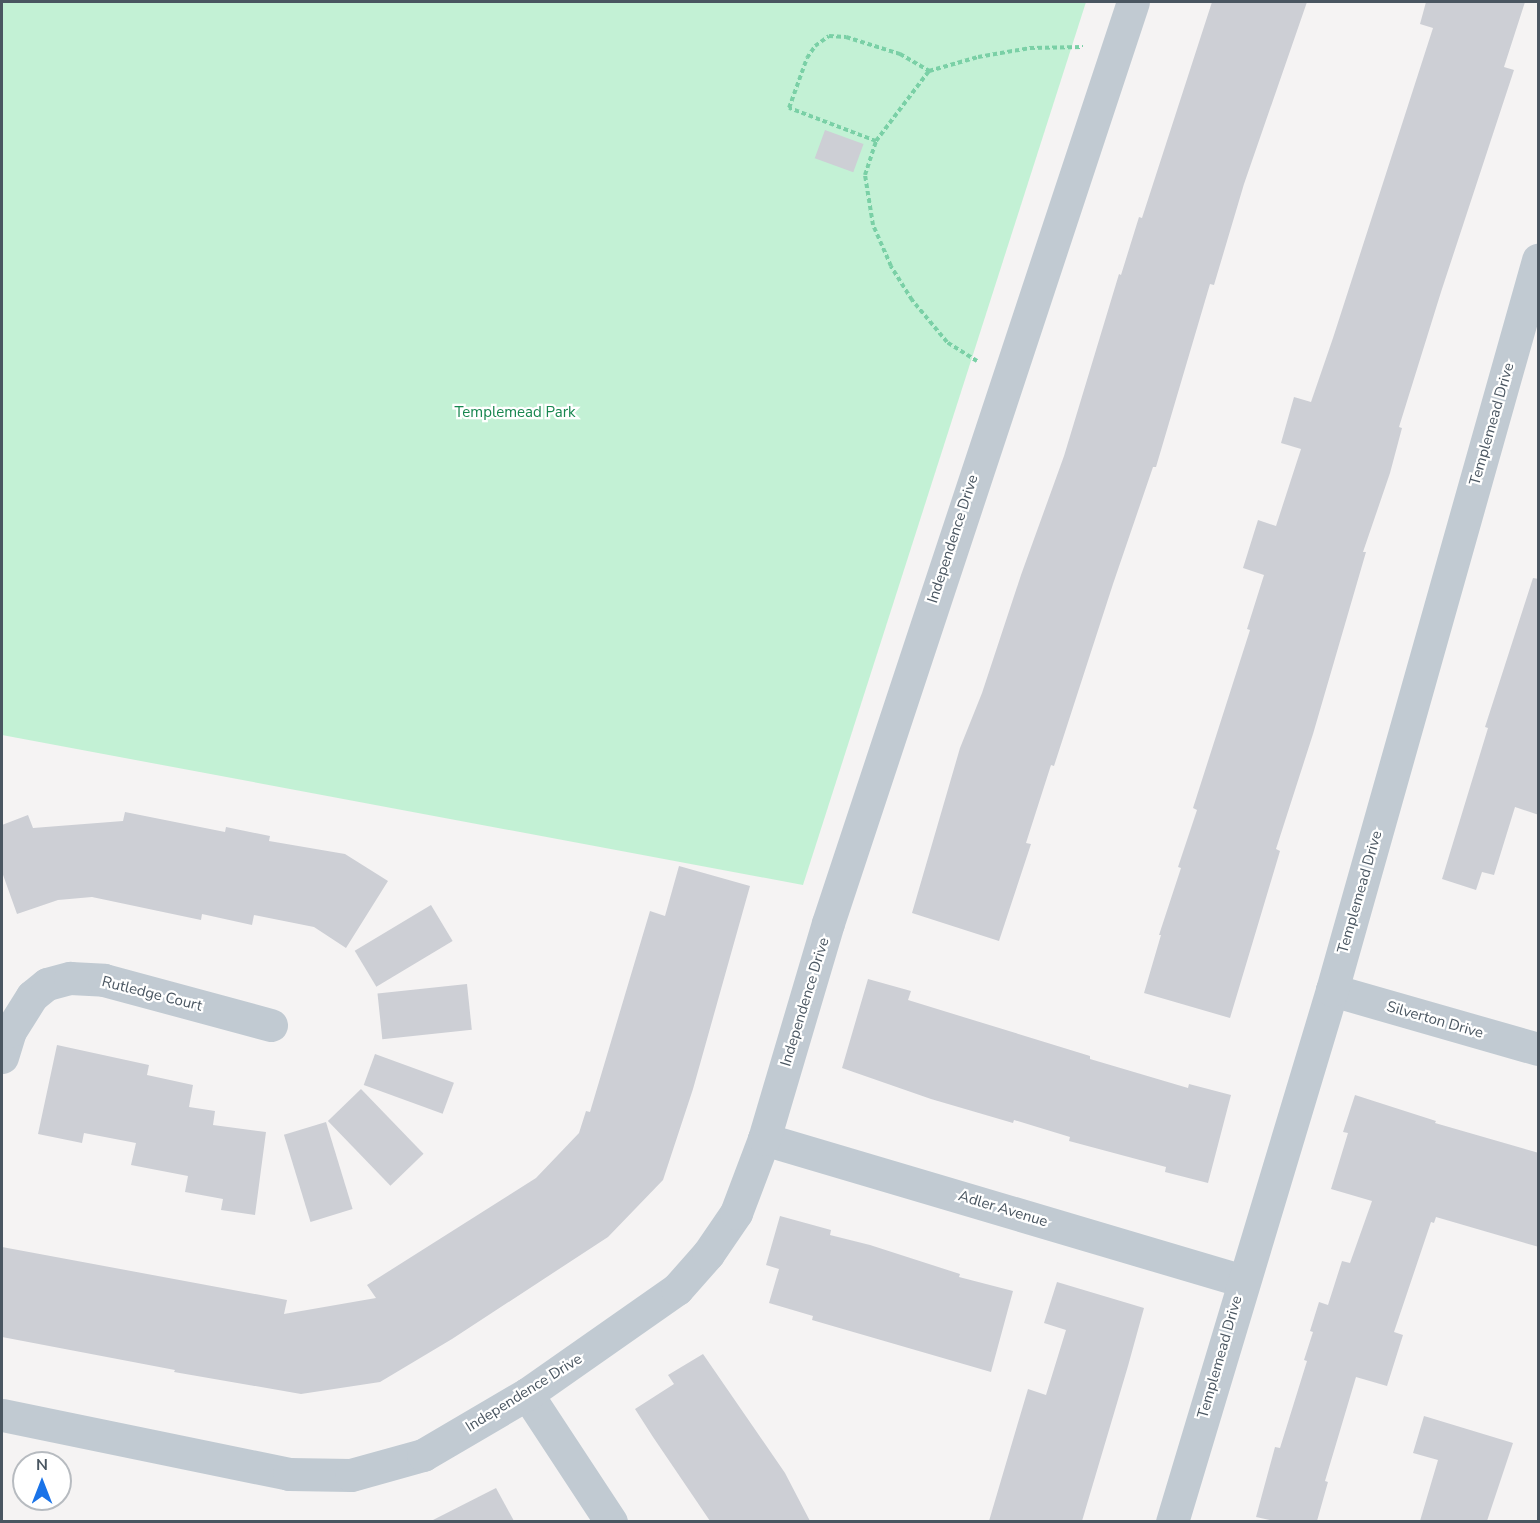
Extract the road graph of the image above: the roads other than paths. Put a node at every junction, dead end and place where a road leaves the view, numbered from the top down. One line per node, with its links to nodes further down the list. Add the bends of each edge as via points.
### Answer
1 (1133, 2): 7 (street, Independence Drive, via 828,923)
2 (1539, 260): 3 (street, Templemead Drive)
3 (1332, 990): 5 (street, Silverton Drive); 8 (street, Templemead Drive)
4 (271, 1025): 6 (street, Rutledge Court, via 104,981 70,978 47,984 32,996 10,1031)
5 (1539, 1049)
6 (2, 1057)
7 (764, 1139): 8 (street, Adler Avenue); 9 (street, Independence Drive, via 736,1213 708,1254 677,1289)
8 (1242, 1281): 12 (street, Templemead Drive)
9 (527, 1394): 10 (street, Independence Drive, via 423,1455 351,1475 289,1474); 11 (street)
10 (2, 1415)
11 (611, 1521)
12 (1172, 1521)

